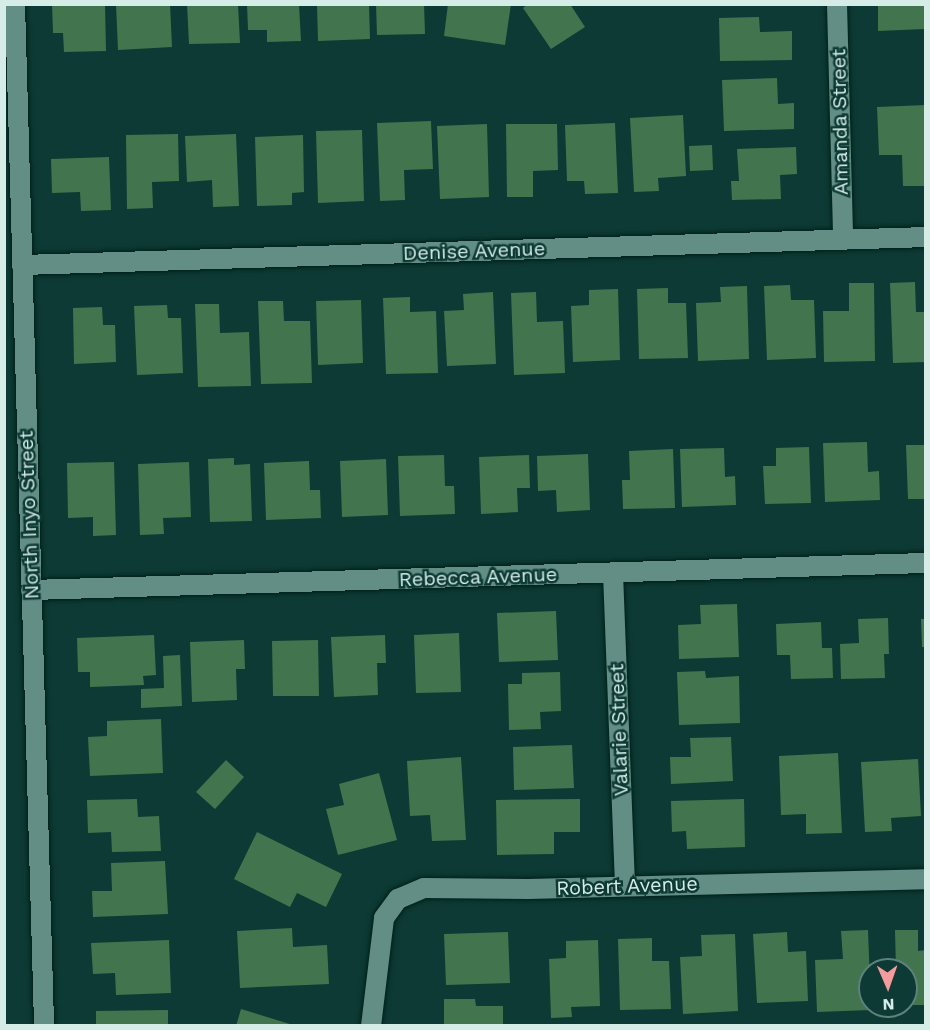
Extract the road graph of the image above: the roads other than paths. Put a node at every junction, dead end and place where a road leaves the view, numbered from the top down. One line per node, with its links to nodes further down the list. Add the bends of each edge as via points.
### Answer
1 (15, 4): 5 (street, North Inyo Street)
2 (837, 4): 4 (street, Amanda Street)
3 (926, 237): 4 (street, Denise Avenue)
4 (843, 240): 5 (street, Denise Avenue)
5 (22, 265): 8 (street, North Inyo Street)
6 (926, 563): 7 (street, Rebecca Avenue)
7 (613, 573): 8 (street, Rebecca Avenue); 10 (street, Valarie Street)
8 (31, 590): 11 (street, North Inyo Street)
9 (926, 879): 10 (street, Robert Avenue)
10 (625, 886): 12 (street, Robert Avenue, via 424,888 398,899 384,918)
11 (44, 1026)
12 (371, 1026)

